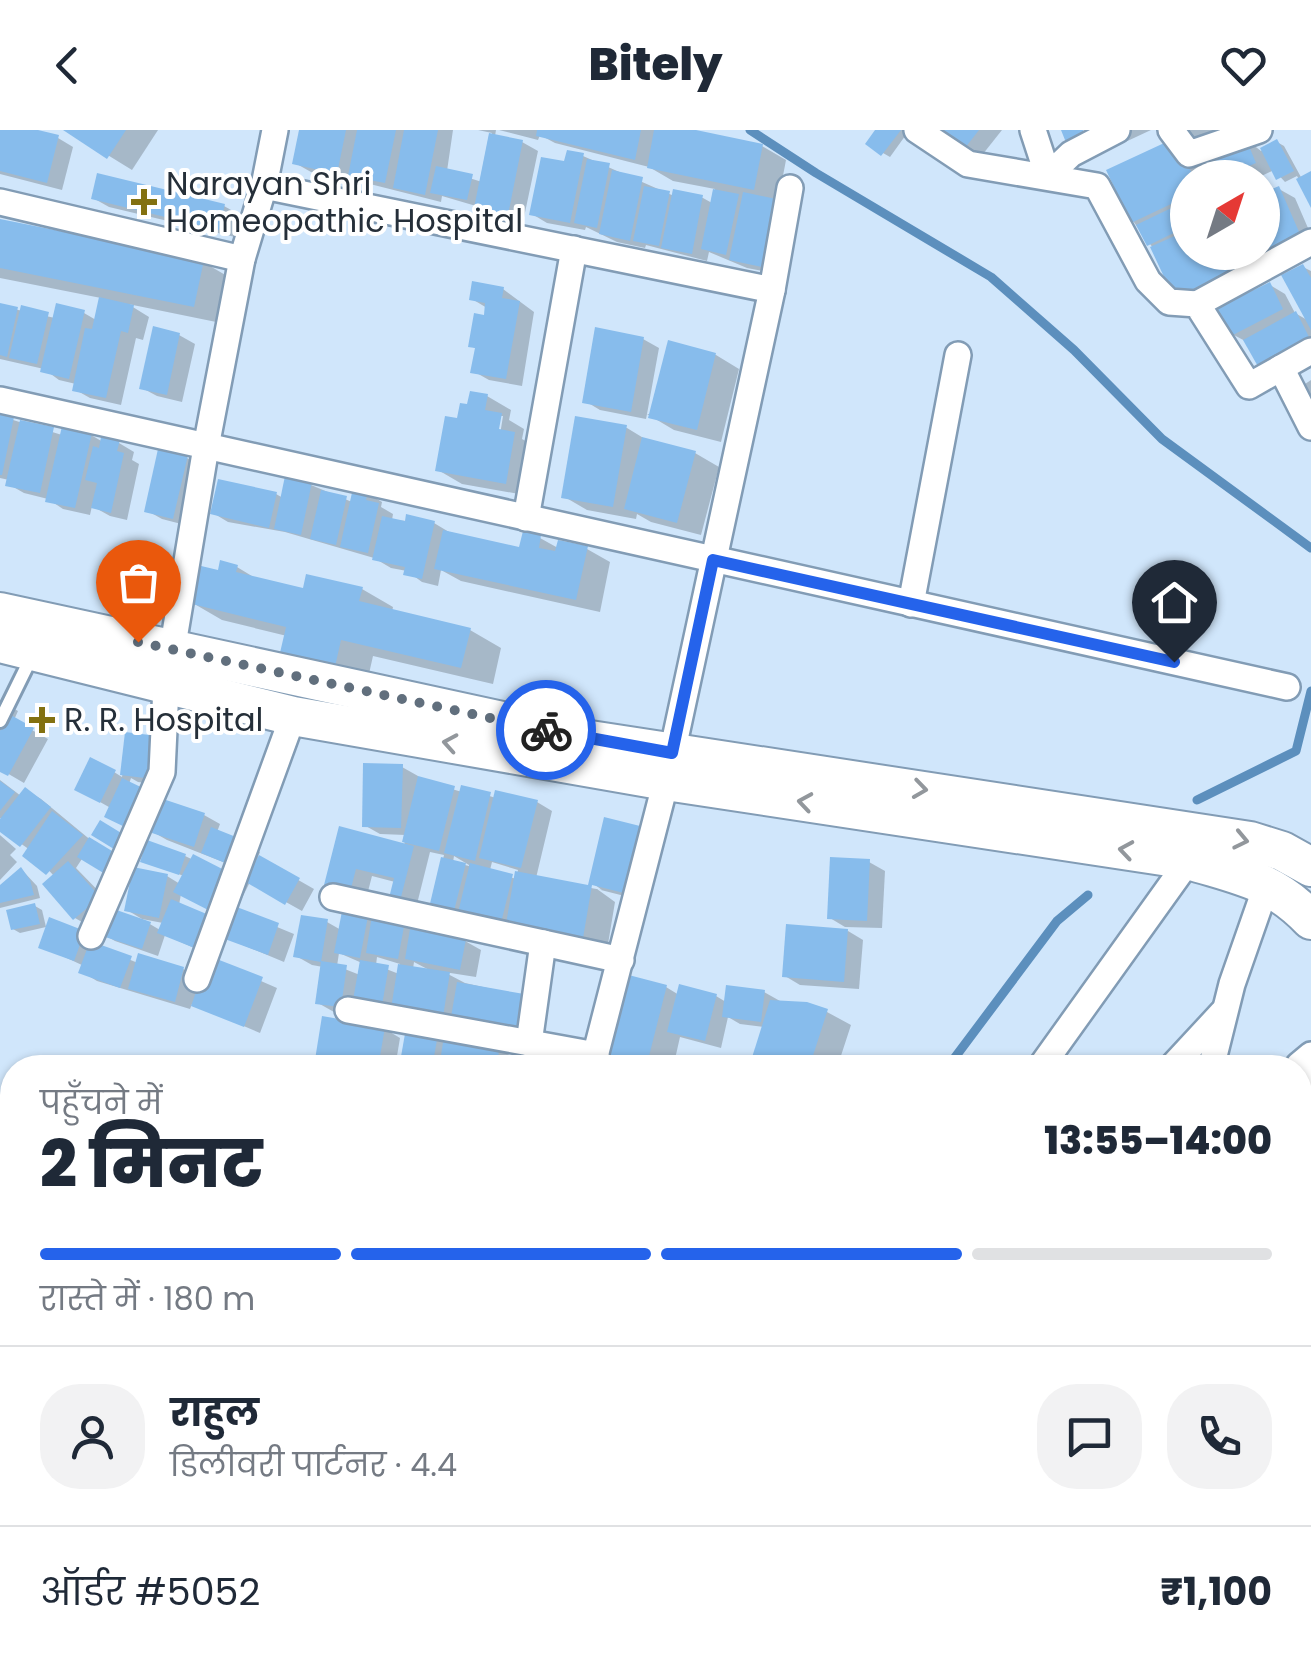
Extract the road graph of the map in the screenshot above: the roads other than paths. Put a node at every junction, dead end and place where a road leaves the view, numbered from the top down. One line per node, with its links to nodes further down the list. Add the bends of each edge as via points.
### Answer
1 (917, 130): 7 (street, via 968,164)
2 (1033, 130): 7 (street)
3 (1117, 130): 7 (street)
4 (1171, 130): 5 (street, via 1188,154)
5 (1258, 130)
6 (271, 132): 8 (street)
7 (1048, 176): 15 (street, via 1097,186 1148,281 1169,302)
8 (264, 186): 12 (street); 13 (street)
9 (790, 188): 14 (street)
10 (0, 202): 13 (street)
11 (1311, 242): 15 (street)
12 (574, 250): 14 (street); 22 (street)
13 (242, 259): 21 (street)
14 (772, 290): 23 (street)
15 (1197, 304): 18 (street, via 1249,386)
16 (1311, 351): 18 (street)
17 (958, 355): 24 (street)
18 (1282, 368): 20 (street)
19 (0, 400): 21 (street)
20 (1311, 427)
21 (206, 446): 22 (street); 27 (street)
22 (526, 518): 23 (street)
23 (713, 560): 24 (street); 31 (street)
24 (912, 604): 28 (street)
25 (0, 612): 27 (main road)
26 (17, 648): 27 (main road); 30 (lane)
27 (169, 668): 29 (main road); 31 (main road, via 590,740); 37 (street, via 162,772)
28 (1288, 688)
29 (293, 716): 31 (main road, one-way to 29); 40 (street)
30 (0, 721)
31 (669, 767): 32 (main road, one-way to 31); 33 (main road, one-way to 33, via 1218,834 1282,851); 39 (street)
32 (1189, 860): 34 (main road); 46 (street)
33 (1311, 867)
34 (1268, 884): 36 (main road); 41 (street)
35 (333, 897): 38 (street)
36 (1311, 920)
37 (91, 936)
38 (543, 943): 39 (street); 43 (street)
39 (621, 960): 45 (street)
40 (197, 979)
41 (1226, 1008): 47 (street); 48 (street)
42 (348, 1010): 43 (street)
43 (529, 1043): 44 (street)
44 (572, 1055)
45 (596, 1055)
46 (1049, 1055)
47 (1183, 1055)
48 (1214, 1055)

